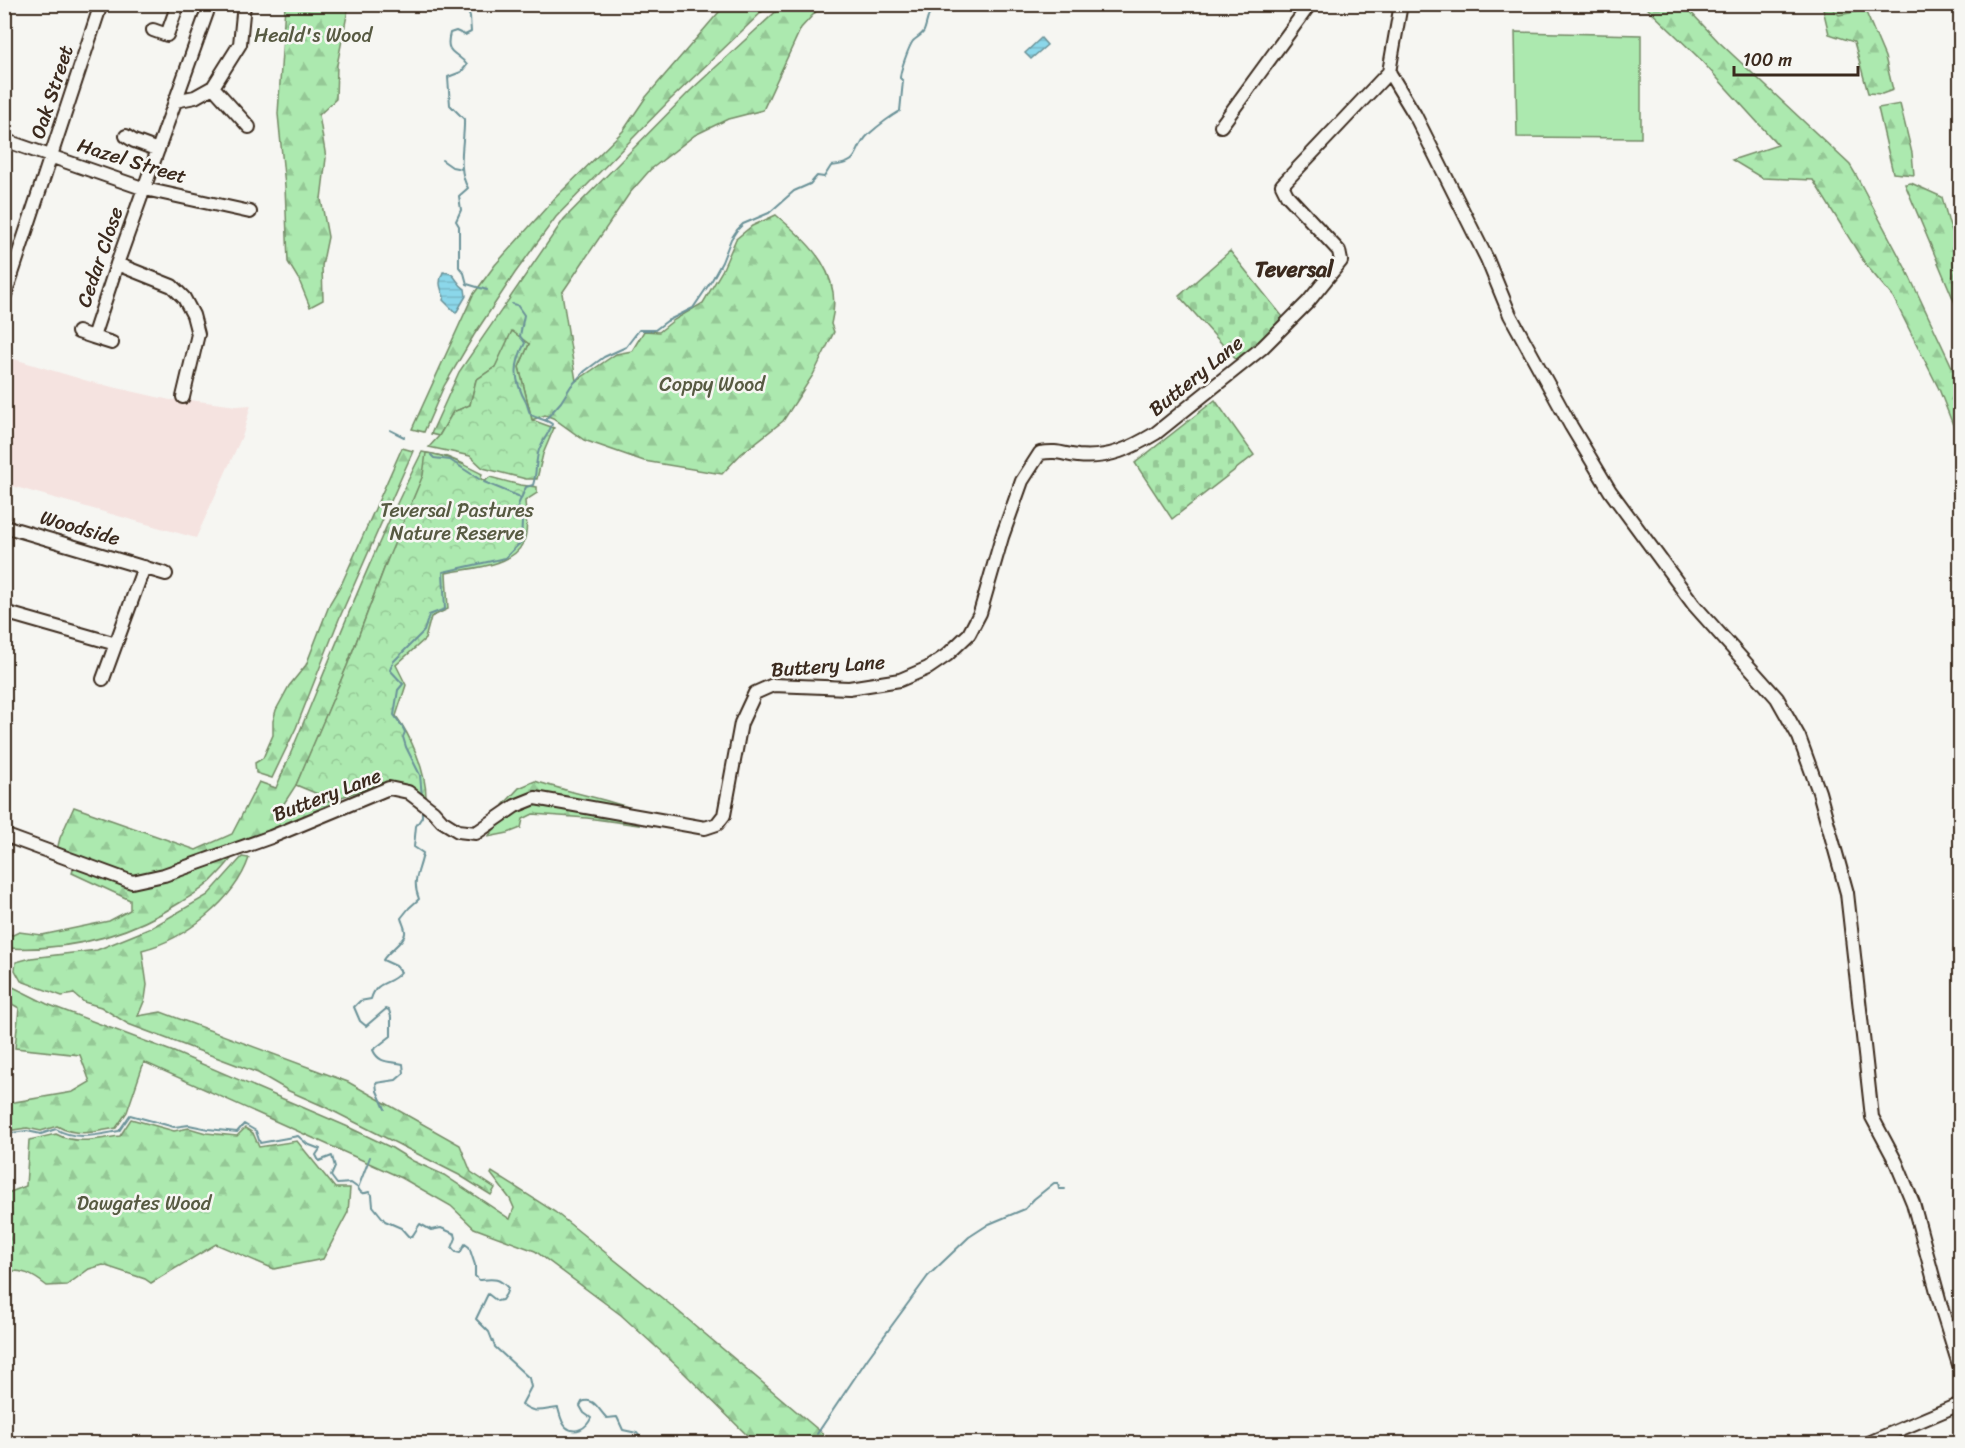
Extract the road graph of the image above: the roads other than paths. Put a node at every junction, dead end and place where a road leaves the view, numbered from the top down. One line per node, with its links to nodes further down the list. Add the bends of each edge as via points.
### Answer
1 (101, 4): 16 (street, Oak Street)
2 (178, 4): 7 (street, via 167,35)
3 (210, 4): 10 (street, Cedar Close)
4 (244, 4): 9 (street, via 240,44)
5 (1310, 4): 11 (street)
6 (1401, 4): 8 (street)
7 (153, 30)
8 (1389, 72): 31 (street, Buttery Lane, via 1282,185 1339,251 1341,261 1308,302 1263,348 1137,444 1105,455 1040,453 1022,481 980,613 969,634 947,655 900,680 849,688 773,685 755,693 741,723 724,815 717,824 705,828 535,798 515,806 476,833 458,831 408,792 389,788 271,837 164,875 132,882); 32 (street, via 1415,115 1487,259 1510,315 1610,491 1694,605 1777,698 1799,737 1848,893 1872,1117 1913,1203)
9 (213, 87): 10 (street, via 195,97); 12 (street)
10 (175, 101): 15 (street, Cedar Close)
11 (1221, 126)
12 (249, 127)
13 (126, 136): 15 (street)
14 (4, 140): 16 (street, Hazel Street)
15 (158, 150): 17 (street, Cedar Close)
16 (51, 157): 17 (street, Hazel Street); 20 (street, Oak Street)
17 (145, 189): 18 (street, Hazel Street); 19 (street, Cedar Close)
18 (250, 212)
19 (117, 264): 22 (street, Cedar Close); 24 (street, via 172,286 193,315 198,334)
20 (4, 298)
21 (78, 332): 22 (street, Cedar Close)
22 (93, 337): 23 (street, Cedar Close)
23 (112, 343)
24 (183, 397)
25 (4, 526): 26 (street, Woodside)
26 (144, 567): 27 (street, Woodside); 29 (street)
27 (166, 574)
28 (4, 612): 29 (street)
29 (116, 644): 30 (street)
30 (103, 679)
31 (4, 835)
32 (1960, 1368)
33 (1960, 1404): 34 (street)
34 (1866, 1443)

